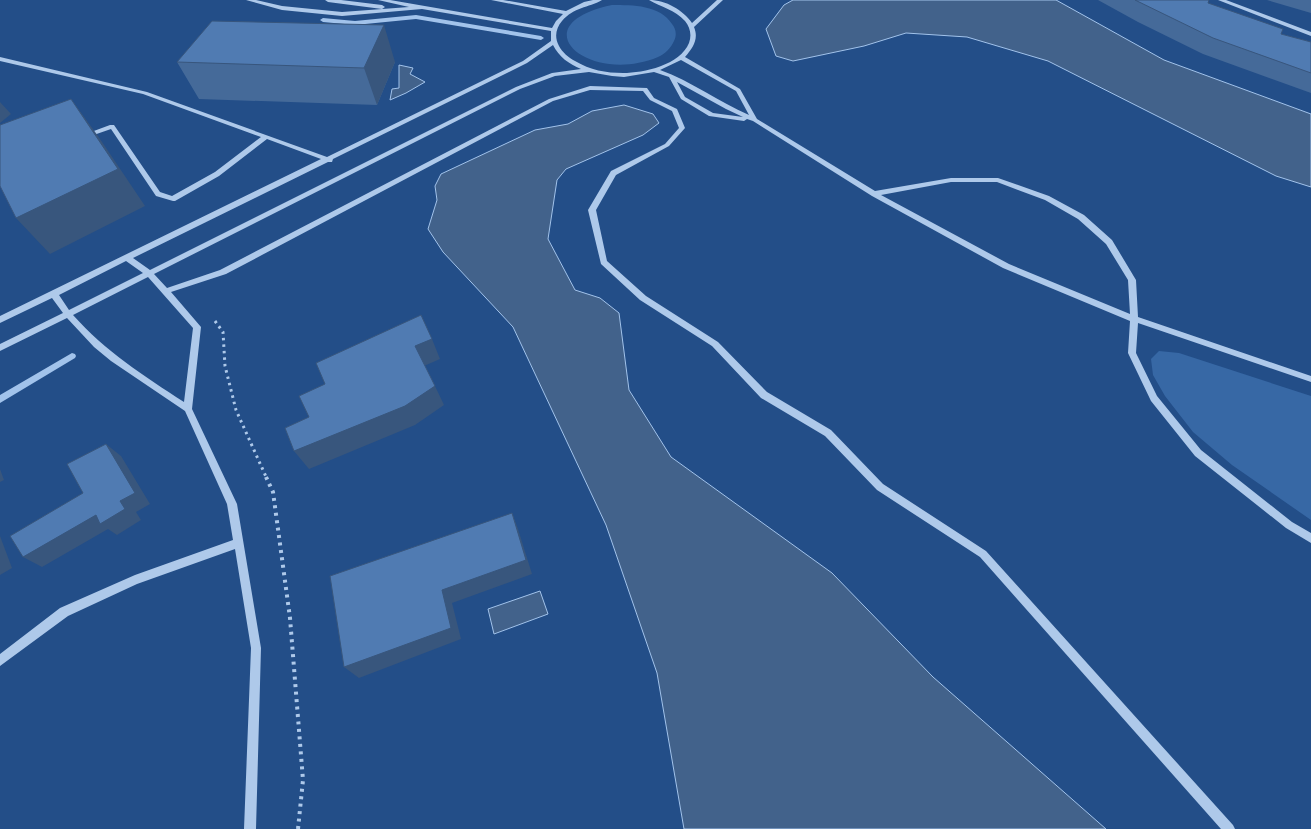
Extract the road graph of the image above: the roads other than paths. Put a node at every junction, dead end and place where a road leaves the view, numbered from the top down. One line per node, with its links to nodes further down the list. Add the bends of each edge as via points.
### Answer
1 (248, 0): 13 (street, via 282,8)
2 (328, 0): 9 (street)
3 (381, 0): 10 (street)
4 (494, 0): 12 (street)
5 (599, 0): 12 (street)
6 (652, 0): 14 (street, via 684,15)
7 (720, 0): 14 (street)
8 (1221, 0): 16 (street)
9 (355, 2): 11 (street); 13 (street)
10 (424, 8): 11 (street); 15 (street)
11 (402, 9): 13 (street)
12 (567, 13): 15 (street)
13 (342, 14)
14 (692, 26): 18 (street, via 692,42)
15 (554, 30): 17 (street)
16 (1311, 34)
17 (553, 42): 20 (street, via 559,54); 26 (street, via 525,62)
18 (681, 57): 21 (street); 23 (street, via 738,90)
19 (0, 59): 24 (street, via 145,93)
20 (589, 70): 21 (street, via 610,74); 29 (street, via 554,74 518,88)
21 (653, 70): 22 (street)
22 (671, 76): 23 (street); 23 (street, via 683,98 711,115)
23 (755, 120): 27 (street)
24 (266, 137): 25 (street, via 216,174 173,199 158,194 112,126); 26 (street)
25 (75, 140)
26 (330, 160): 28 (street)
27 (874, 194): 33 (street, via 1006,266); 33 (street, via 951,180 998,180 1047,198 1081,217 1109,242 1132,280)
28 (127, 258): 29 (street); 31 (street)
29 (149, 273): 30 (street); 32 (street)
30 (165, 291): 37 (street, via 197,327); 42 (street, via 223,272 551,100 590,88 646,89 652,98 674,110 682,128 667,145 612,173 592,210 604,262 643,298 715,344 764,394 828,433 880,487 983,554)
31 (54, 294): 32 (street); 34 (street)
32 (67, 314): 35 (street); 37 (street, via 120,364)
33 (1134, 319): 36 (street); 38 (street, via 1132,353 1154,398 1198,453)
34 (0, 320)
35 (0, 348)
36 (1311, 379)
37 (188, 409): 39 (street, via 232,504)
38 (1311, 538)
39 (238, 543): 40 (street, via 135,580 64,612); 41 (street, via 256,648)
40 (0, 661)
41 (250, 829)
42 (1229, 829)

